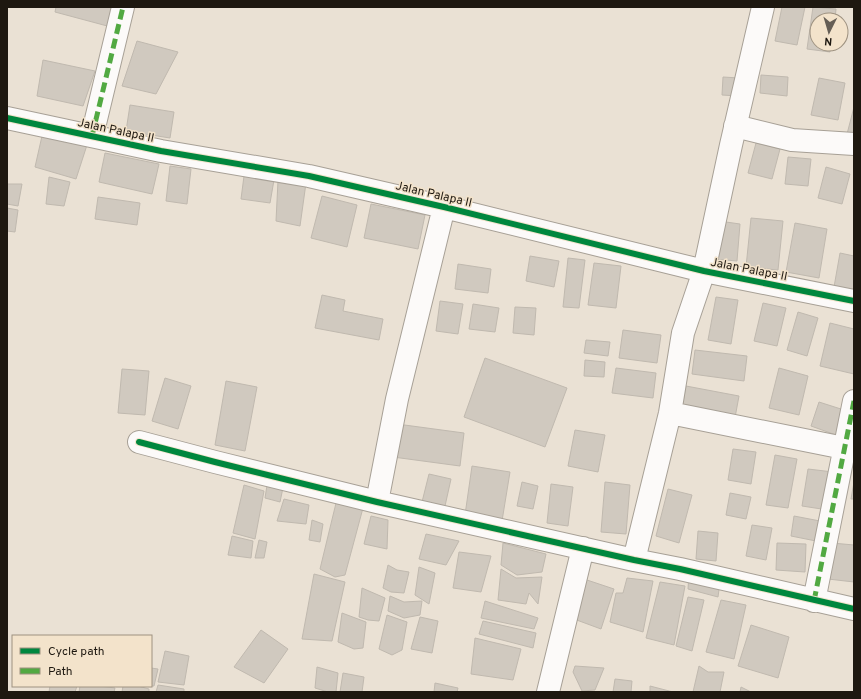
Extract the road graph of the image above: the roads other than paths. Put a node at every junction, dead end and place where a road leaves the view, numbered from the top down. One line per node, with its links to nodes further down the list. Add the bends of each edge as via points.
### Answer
1 (123, 7): 5 (street)
2 (763, 7): 4 (street)
3 (7, 118): 5 (street, Jalan Palapa II)
4 (735, 126): 6 (street, via 792,140); 8 (street)
5 (92, 136): 7 (street, Jalan Palapa II, via 161,151 309,176)
6 (854, 144)
7 (444, 207): 8 (street, Jalan Palapa II); 14 (street, via 397,399)
8 (704, 271): 9 (street, Jalan Palapa II); 11 (street, via 683,333)
9 (854, 301)
10 (854, 401): 13 (street)
11 (670, 413): 13 (street); 16 (street)
12 (139, 442): 14 (street)
13 (844, 448): 17 (street)
14 (378, 502): 15 (street)
15 (583, 548): 16 (street); 19 (street)
16 (634, 560): 17 (street, via 680,568)
17 (814, 601): 18 (street)
18 (854, 609)
19 (548, 692)

